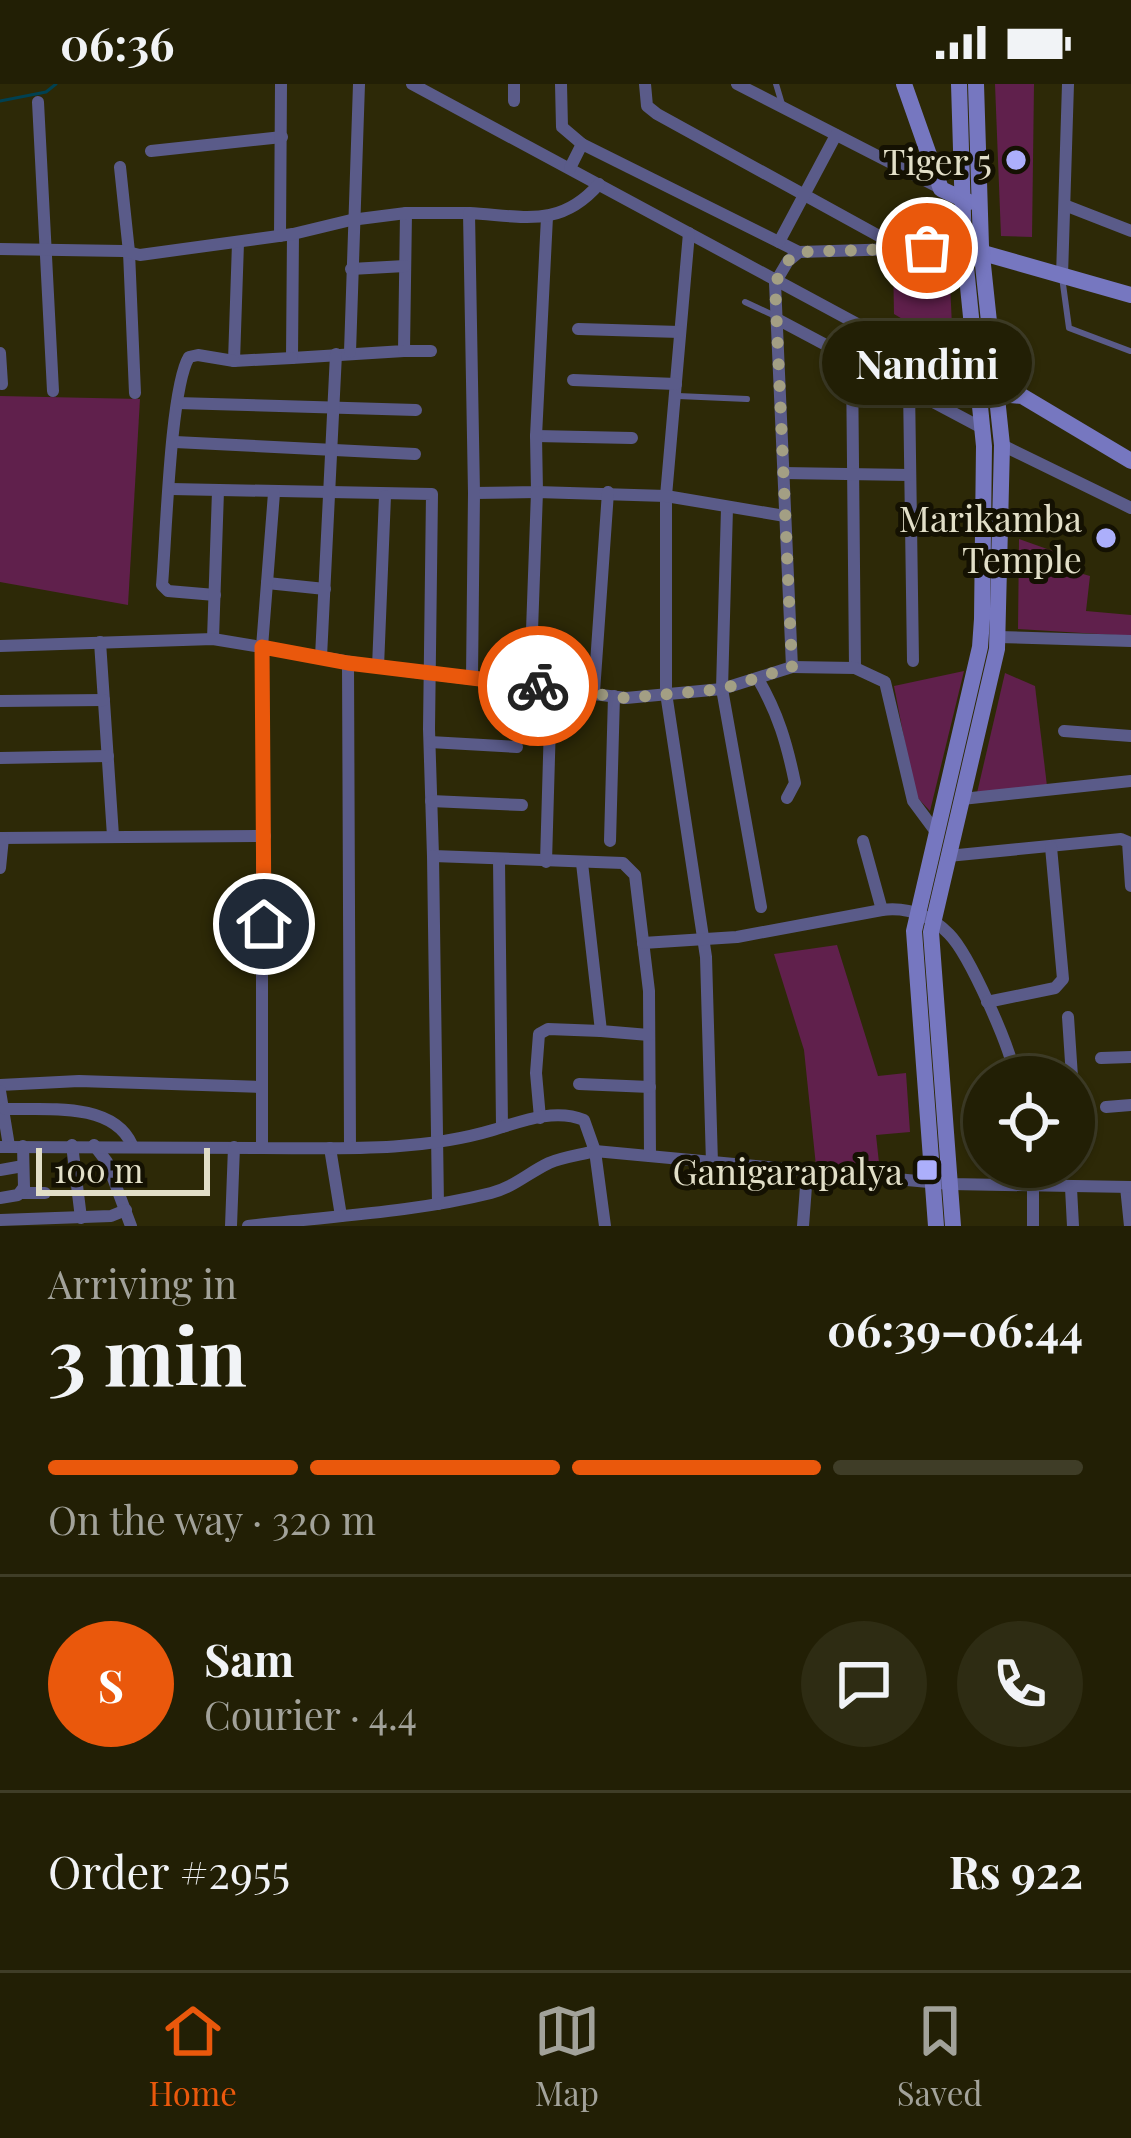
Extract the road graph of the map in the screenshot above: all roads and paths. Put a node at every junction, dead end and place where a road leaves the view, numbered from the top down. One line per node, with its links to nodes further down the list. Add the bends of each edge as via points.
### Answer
1 (281, 84): 17 (street)
2 (359, 84): 30 (street)
3 (412, 84): 21 (street)
4 (514, 84): 13 (street)
5 (561, 84): 18 (street, via 562,127)
6 (645, 84): 24 (street, via 647,106 657,114)
7 (737, 84): 15 (street)
8 (776, 84): 15 (lane)
9 (904, 84): 23 (main road)
10 (959, 84): 25 (main road)
11 (976, 84): 25 (main road)
12 (1069, 84): 26 (street)
13 (514, 101)
14 (38, 102): 36 (street)
15 (783, 108): 16 (street)
16 (836, 135): 23 (street); 24 (street)
17 (282, 136): 19 (street); 33 (street)
18 (582, 144): 21 (street); 34 (street)
19 (151, 151)
20 (120, 167): 40 (street)
21 (570, 168): 22 (street)
22 (599, 184): 29 (street, via 581,205); 32 (street)
23 (941, 189): 25 (main road)
24 (804, 193): 34 (street); 37 (street)
25 (971, 202): 39 (main road)
26 (1067, 206): 31 (street); 44 (street)
27 (406, 213): 28 (street); 30 (street); 42 (street)
28 (469, 214): 29 (street); 87 (street)
29 (547, 217): 72 (street)
30 (352, 220): 33 (street); 43 (street)
31 (1131, 231)
32 (689, 233): 45 (street); 50 (street)
33 (286, 235): 35 (street); 56 (street)
34 (778, 242): 41 (street)
35 (238, 243): 40 (street); 58 (street)
36 (48, 248): 38 (street); 40 (street); 64 (street)
37 (900, 248): 39 (street); 41 (street)
38 (0, 249)
39 (973, 250): 44 (main road); 62 (main road); 66 (main road)
40 (129, 252): 65 (street)
41 (800, 252): 45 (street)
42 (405, 266): 43 (street); 51 (street)
43 (351, 269): 55 (street)
44 (1062, 275): 46 (main road); 53 (lane, via 1069,328)
45 (775, 283): 48 (street); 62 (street)
46 (1131, 296)
47 (745, 302): 48 (lane)
48 (777, 317): 57 (street); 79 (street)
49 (578, 329): 50 (street)
50 (680, 332): 63 (street)
51 (404, 351): 52 (street); 55 (street)
52 (431, 351)
53 (1130, 351)
54 (0, 353): 60 (street)
55 (343, 353): 56 (street); 69 (street)
56 (292, 358): 58 (street)
57 (852, 360): 61 (street); 80 (street)
58 (234, 361): 68 (street, via 189,357)
59 (573, 380): 63 (street)
60 (2, 384)
61 (909, 387): 71 (street); 81 (street)
62 (976, 388): 66 (main road); 71 (main road)
63 (675, 390): 67 (lane); 90 (street)
64 (53, 392)
65 (134, 393)
66 (994, 396): 75 (main road); 78 (main road, via 1022,396)
67 (747, 399)
68 (177, 403): 69 (street); 74 (street)
69 (333, 409): 70 (street); 76 (street)
70 (416, 410)
71 (982, 428): 131 (main road, via 980,647)
72 (536, 436): 73 (street); 84 (street)
73 (632, 438)
74 (175, 442): 76 (street); 82 (street)
75 (1002, 445): 92 (street); 97 (main road)
76 (331, 452): 77 (street); 88 (street)
77 (415, 454)
78 (1131, 461)
79 (783, 473): 80 (street); 93 (street)
80 (853, 474): 81 (street); 108 (street)
81 (910, 475): 104 (street)
82 (171, 489): 83 (street); 96 (street, via 162,585)
83 (218, 491): 86 (street); 96 (street)
84 (537, 492): 85 (street); 87 (street); 112 (street)
85 (608, 492): 90 (street); 115 (street)
86 (274, 493): 88 (street); 94 (street)
87 (474, 493): 110 (street)
88 (330, 495): 89 (street); 95 (street)
89 (385, 496): 106 (street); 109 (street, via 434,496)
90 (666, 496): 91 (street); 116 (street)
91 (727, 508): 93 (street); 114 (street)
92 (1131, 508)
93 (785, 517): 107 (street)
94 (267, 583): 95 (street); 102 (street)
95 (325, 589): 103 (street)
96 (215, 595): 98 (street)
97 (998, 638): 99 (street); 128 (main road)
98 (213, 639): 100 (street); 102 (street)
99 (1131, 641)
100 (100, 642): 101 (street); 118 (street)
101 (0, 646)
102 (262, 647): 103 (street); 133 (street)
103 (321, 657): 105 (street)
104 (913, 661)
105 (348, 663): 106 (street); 179 (street)
106 (378, 667): 109 (street)
107 (792, 667): 108 (street); 111 (street)
108 (855, 668): 131 (street, via 879,676 890,691 913,801)
109 (430, 674): 110 (street); 122 (street)
110 (472, 678): 112 (street)
111 (758, 679): 114 (street); 127 (street, via 785,736 795,783)
112 (530, 686): 113 (street)
113 (551, 688): 115 (street); 142 (street)
114 (722, 689): 116 (street); 146 (street)
115 (594, 692): 117 (street)
116 (666, 693): 117 (street); 150 (street)
117 (614, 695): 135 (street)
118 (104, 700): 119 (street); 124 (street)
119 (0, 701)
120 (1064, 731): 121 (street)
121 (1131, 736)
122 (430, 742): 123 (street); 129 (street)
123 (517, 747)
124 (108, 756): 125 (street); 132 (street)
125 (0, 758)
126 (1131, 781): 128 (street)
127 (787, 798)
128 (962, 799): 140 (main road)
129 (431, 801): 130 (street); 139 (street)
130 (522, 805)
131 (936, 832): 148 (main road)
132 (113, 836): 133 (street); 134 (street)
133 (265, 836): 162 (street)
134 (2, 838): 144 (street)
135 (610, 841)
136 (862, 841): 147 (street)
137 (1130, 842): 138 (street); 145 (street)
138 (1052, 847): 140 (street); 152 (street, via 1064,979 1055,988)
139 (433, 856): 141 (street); 171 (street)
140 (948, 856): 149 (main road)
141 (499, 860): 142 (street); 170 (street)
142 (546, 862): 143 (street)
143 (582, 863): 151 (street, via 623,863 634,874); 154 (street)
144 (0, 868)
145 (1131, 886)
146 (761, 907)
147 (882, 910): 148 (street); 150 (street)
148 (916, 912): 149 (street); 186 (main road)
149 (932, 923): 152 (street, via 950,935); 186 (main road)
150 (704, 941): 151 (street); 182 (street)
151 (643, 943): 155 (street)
152 (987, 1002): 156 (street)
153 (1069, 1017): 157 (street)
154 (601, 1031): 155 (street); 169 (street, via 539,1034)
155 (649, 1035): 163 (street)
156 (1010, 1056)
157 (1071, 1056)
158 (1131, 1057): 159 (street)
159 (1101, 1058)
160 (32, 1083): 162 (street); 164 (street); 168 (street)
161 (579, 1084): 163 (street)
162 (262, 1087): 177 (street)
163 (650, 1087): 181 (street)
164 (0, 1088): 167 (street)
165 (1131, 1105): 166 (street)
166 (1106, 1108)
167 (4, 1109): 168 (street); 175 (street)
168 (32, 1109): 174 (street, via 110,1119)
169 (540, 1118): 170 (street); 180 (street, via 567,1113 584,1120)
170 (502, 1127): 171 (street)
171 (438, 1142): 179 (street); 195 (street)
172 (72, 1145): 173 (street); 175 (street); 198 (street)
173 (94, 1145): 174 (street); 196 (street)
174 (132, 1145): 176 (street)
175 (11, 1146): 183 (street)
176 (235, 1148): 177 (street); 201 (street)
177 (262, 1148): 178 (street)
178 (330, 1148): 179 (street); 197 (street)
179 (350, 1148)
180 (595, 1150): 181 (street); 195 (street, via 548,1164 514,1187); 203 (street)
181 (650, 1156): 182 (street)
182 (712, 1163): 185 (street)
183 (23, 1166): 184 (street); 192 (street)
184 (0, 1170)
185 (807, 1173): 186 (street); 204 (street)
186 (941, 1182): 187 (street); 205 (main road); 206 (main road)
187 (963, 1183)
188 (1129, 1187): 191 (street); 209 (street)
189 (1028, 1188): 207 (street)
190 (1071, 1188): 208 (street)
191 (1095, 1188)
192 (21, 1193): 193 (street); 194 (street)
193 (45, 1193)
194 (0, 1198)
195 (438, 1204): 197 (street)
196 (126, 1210): 198 (street); 200 (street)
197 (341, 1216): 202 (street)
198 (81, 1218): 199 (street)
199 (0, 1220)
200 (131, 1226)
201 (231, 1226)
202 (248, 1226)
203 (605, 1226)
204 (803, 1226)
205 (936, 1226)
206 (953, 1226)
207 (1033, 1226)
208 (1073, 1226)
209 (1130, 1226)

